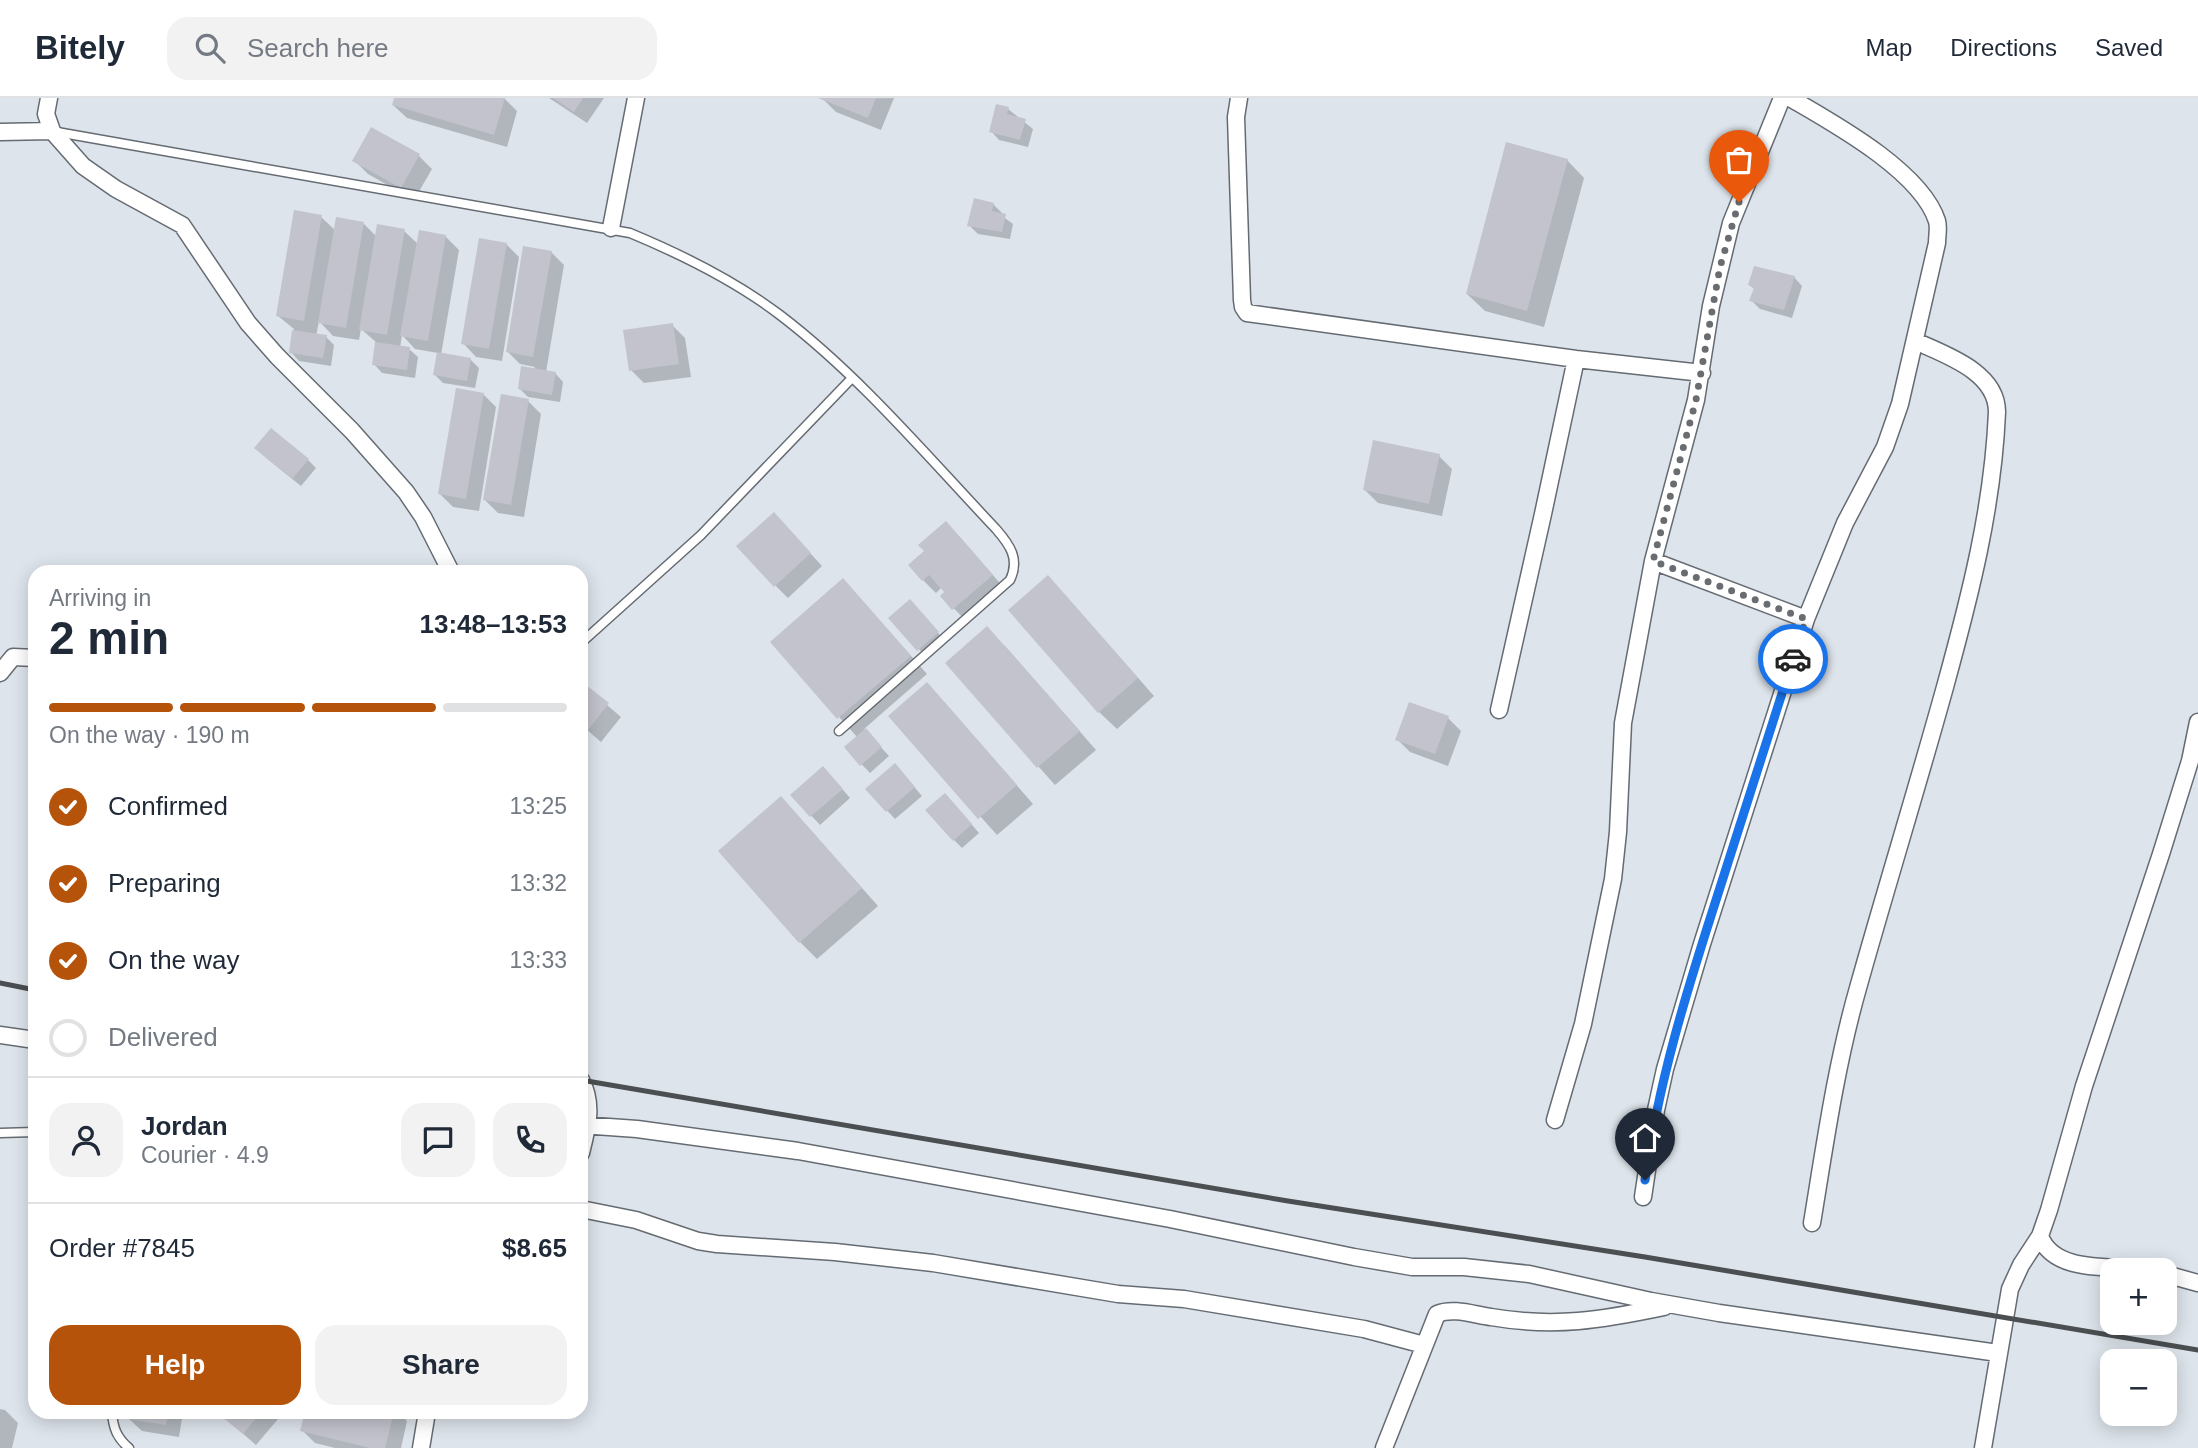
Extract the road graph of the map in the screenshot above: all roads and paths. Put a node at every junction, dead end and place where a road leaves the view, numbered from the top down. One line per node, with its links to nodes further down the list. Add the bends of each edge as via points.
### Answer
1 (49, 98): 6 (street, via 46,114)
2 (636, 98): 8 (street)
3 (1239, 98): 10 (street, via 1236,117 1245,311)
4 (1782, 98): 11 (street, via 1731,223 1711,306)
5 (1790, 98): 9 (street, via 1875,152 1913,186 1932,211 1937,243)
6 (52, 131): 7 (street); 8 (lane); 14 (street, via 83,166 182,225 248,323 406,492)
7 (0, 132)
8 (611, 228): 12 (lane, via 687,257 726,280 778,314)
9 (1915, 341): 15 (street, via 1885,446 1845,523); 30 (street, via 1988,383 1996,397 1989,505 1967,610 1856,992)
10 (1576, 359): 11 (street); 19 (street)
11 (1702, 373): 13 (street)
12 (852, 378): 16 (lane, via 701,535); 21 (lane, via 996,528 1010,545 1015,567 1010,580)
13 (1653, 561): 15 (street); 24 (street, via 1623,723 1613,879 1583,1024)
14 (447, 565)
15 (1806, 619): 28 (street, via 1665,1069)
16 (588, 637)
17 (28, 658): 18 (street, via 13,657)
18 (0, 673)
19 (1499, 710)
20 (2198, 722): 31 (street, via 2190,761)
21 (839, 732)
22 (0, 1035): 23 (street)
23 (28, 1039)
24 (1555, 1121)
25 (588, 1125): 35 (street, via 822,1155 1354,1257 1412,1267 1529,1274)
26 (28, 1132): 27 (lane)
27 (0, 1133)
28 (1643, 1197)
29 (588, 1210): 36 (street, via 636,1220 698,1241 933,1263 1364,1329)
30 (1812, 1223)
31 (2040, 1236): 32 (street, via 2047,1249 2063,1261); 37 (street, via 2010,1289)
32 (2100, 1265)
33 (2177, 1277): 34 (street)
34 (2198, 1283)
35 (1674, 1306): 36 (street, via 1556,1324 1443,1312 1437,1314); 37 (street)
36 (1424, 1345): 42 (street)
37 (1998, 1353): 43 (street)
38 (113, 1419): 40 (lane, via 119,1440)
39 (426, 1419): 41 (street)
40 (129, 1448)
41 (421, 1448)
42 (1384, 1448)
43 (1983, 1448)

